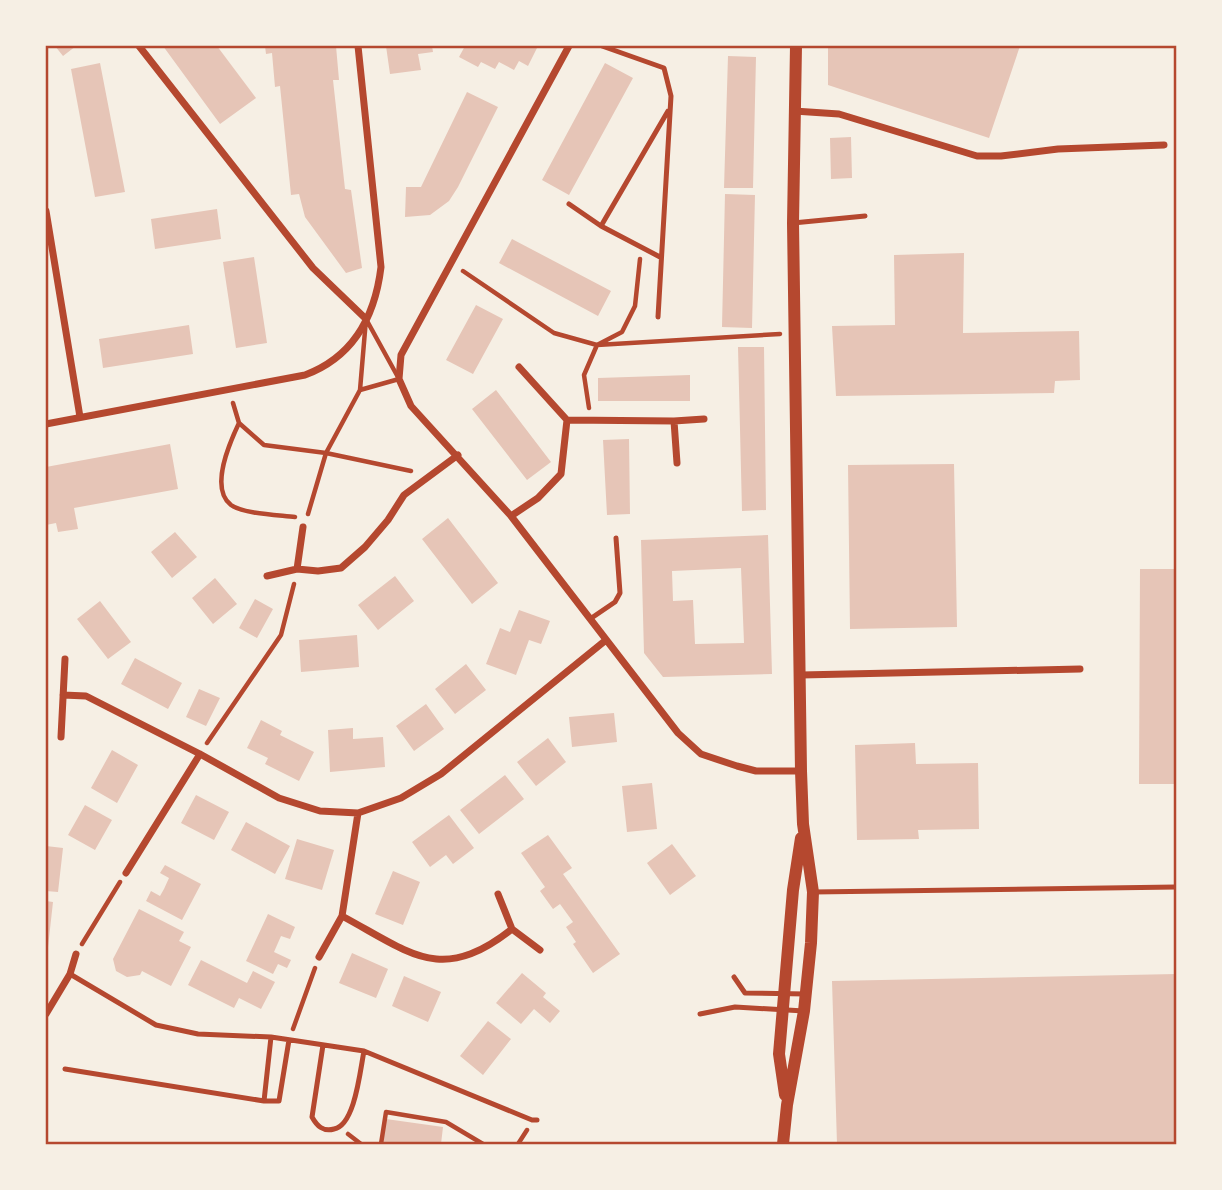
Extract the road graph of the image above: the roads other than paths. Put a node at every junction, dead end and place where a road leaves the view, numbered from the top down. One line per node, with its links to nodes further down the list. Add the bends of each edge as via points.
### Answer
1 (139, 46): 16 (street, via 313,268)
2 (358, 46): 16 (street, via 381,267 378,293)
3 (569, 46): 23 (street, via 401,355 399,379 411,406)
4 (602, 46): 6 (lane, via 664,68)
5 (796, 46): 7 (street)
6 (670, 108): 13 (lane); 14 (lane)
7 (794, 111): 8 (street, via 839,114 977,156); 12 (street)
8 (1164, 145)
9 (569, 204): 13 (lane)
10 (46, 211): 18 (street)
11 (865, 216): 12 (lane)
12 (793, 223): 34 (street)
13 (601, 226): 14 (lane)
14 (660, 257): 15 (lane)
15 (658, 317)
16 (366, 319): 18 (street, via 350,347 322,369 305,375)
17 (519, 367): 20 (street)
18 (80, 417): 22 (street)
19 (704, 419): 21 (street)
20 (567, 420): 21 (street); 25 (street, via 561,474 538,498)
21 (674, 421): 24 (street)
22 (46, 424)
23 (458, 455): 25 (street); 28 (street, via 404,495 365,547 341,568)
24 (677, 463)
25 (511, 516): 30 (street)
26 (303, 527): 28 (street)
27 (616, 538): 30 (lane, via 620,593 615,602)
28 (297, 569): 29 (street)
29 (267, 576)
30 (590, 619): 31 (street)
31 (606, 640): 38 (street, via 678,733 701,754 756,771); 39 (street, via 441,774 401,797)
32 (65, 659): 35 (street)
33 (1080, 669): 34 (street)
34 (801, 675): 38 (street)
35 (63, 695): 36 (street); 37 (street, via 86,696)
36 (61, 737)
37 (200, 754): 39 (street, via 279,798 320,811); 41 (street)
38 (801, 771): 40 (street)
39 (358, 813): 45 (street)
40 (803, 824): 43 (street); 52 (street)
41 (126, 873)
42 (1177, 887): 43 (lane)
43 (813, 892): 53 (street)
44 (498, 894): 46 (street)
45 (342, 916): 46 (street, via 435,961 461,959); 49 (street)
46 (512, 929): 47 (street)
47 (540, 950)
48 (76, 954): 50 (street)
49 (319, 957)
50 (70, 974): 56 (street); 58 (lane, via 156,1025 198,1034)
51 (734, 977): 52 (lane, via 745,993)
52 (783, 994): 53 (lane); 54 (street)
53 (806, 994): 55 (street)
54 (782, 1010): 55 (lane); 57 (lane, via 735,1007); 64 (street, via 779,1054)
55 (804, 1010): 64 (street)
56 (46, 1014)
57 (700, 1014)
58 (271, 1037): 59 (lane); 63 (lane)
59 (289, 1040): 60 (lane); 63 (lane, via 279,1101)
60 (323, 1045): 61 (lane); 61 (lane, via 312,1118 317,1126 330,1130 340,1128 349,1118)
61 (364, 1051): 65 (lane)
62 (65, 1069): 63 (lane)
63 (264, 1101)
64 (787, 1105): 66 (street)
65 (537, 1120)
66 (783, 1144)

